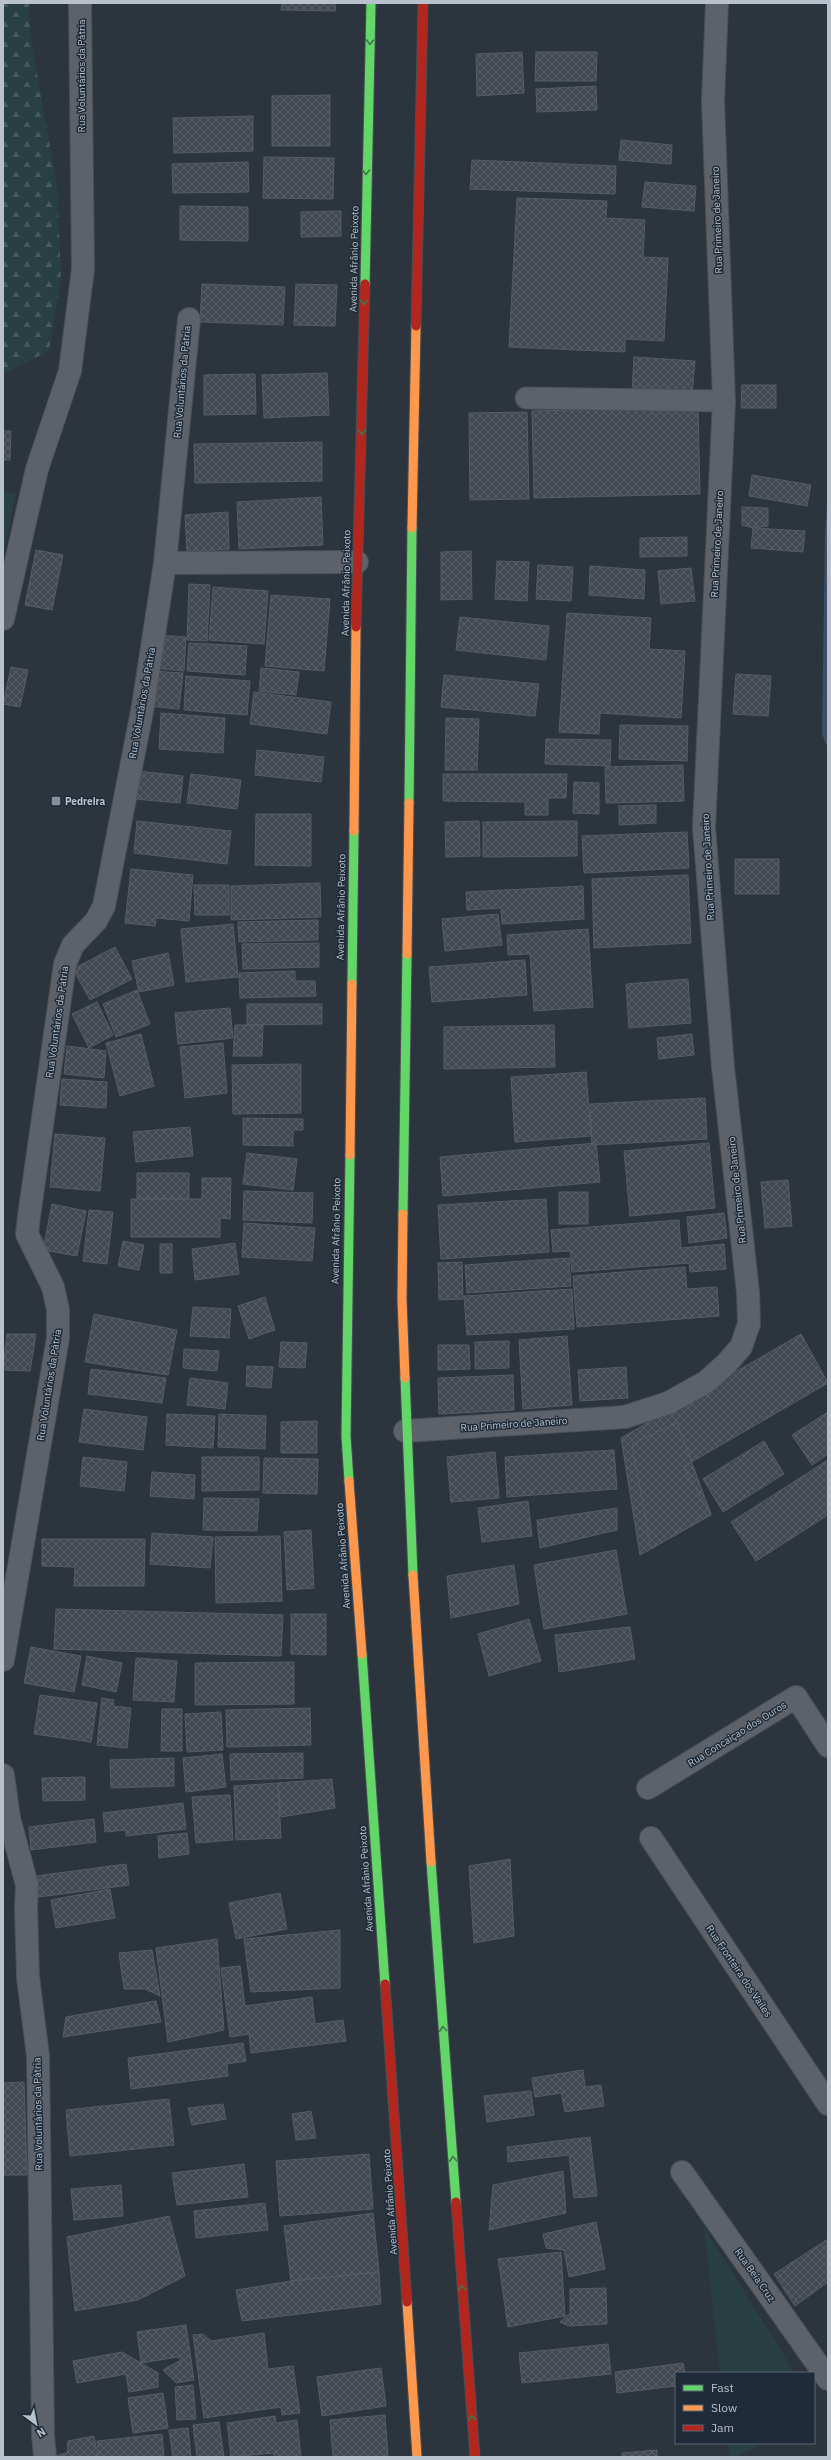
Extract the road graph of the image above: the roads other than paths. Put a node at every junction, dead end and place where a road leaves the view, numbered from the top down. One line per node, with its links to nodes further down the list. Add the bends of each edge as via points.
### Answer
1 (80, 3): 10 (street, Rua Voluntários da Pátria, via 83,269 71,364 56,419 37,469)
2 (371, 3): 8 (main road, Avenida Afrânio Peixoto, one-way to 8)
3 (423, 3): 11 (main road, via 407,866 402,1299)
4 (717, 3): 7 (street, Rua Primeiro de Janeiro, via 713,101)
5 (188, 319): 9 (street, Rua Voluntários da Pátria)
6 (526, 398): 7 (lane)
7 (724, 401): 11 (street, Rua Primeiro de Janeiro, via 704,827 723,1067 748,1292 749,1324 741,1347 706,1382 668,1403 625,1417)
8 (357, 562): 9 (street); 21 (main road, Avenida Afrânio Peixoto, via 346,1436)
9 (165, 563): 12 (street, Rua Voluntários da Pátria, via 142,706 104,906 96,921 73,946 63,972 27,1234 53,1286 58,1310 58,1338)
10 (3, 619)
11 (405, 1431): 22 (main road, one-way to 11, via 422,1746)
12 (3, 1660)
13 (828, 1746): 15 (street, Rua Concaiçao dos Ouros, via 796,1697)
14 (3, 1775): 20 (street, Rua Voluntários da Pátria, via 9,1818 27,1885 28,1977 38,2056)
15 (648, 1788)
16 (651, 1838): 17 (street, Rua Fronteira dos Vailes)
17 (828, 2104)
18 (682, 2172): 19 (street, Rua Beia Cruz)
19 (828, 2378)
20 (45, 2457)
21 (417, 2457)
22 (475, 2457)

